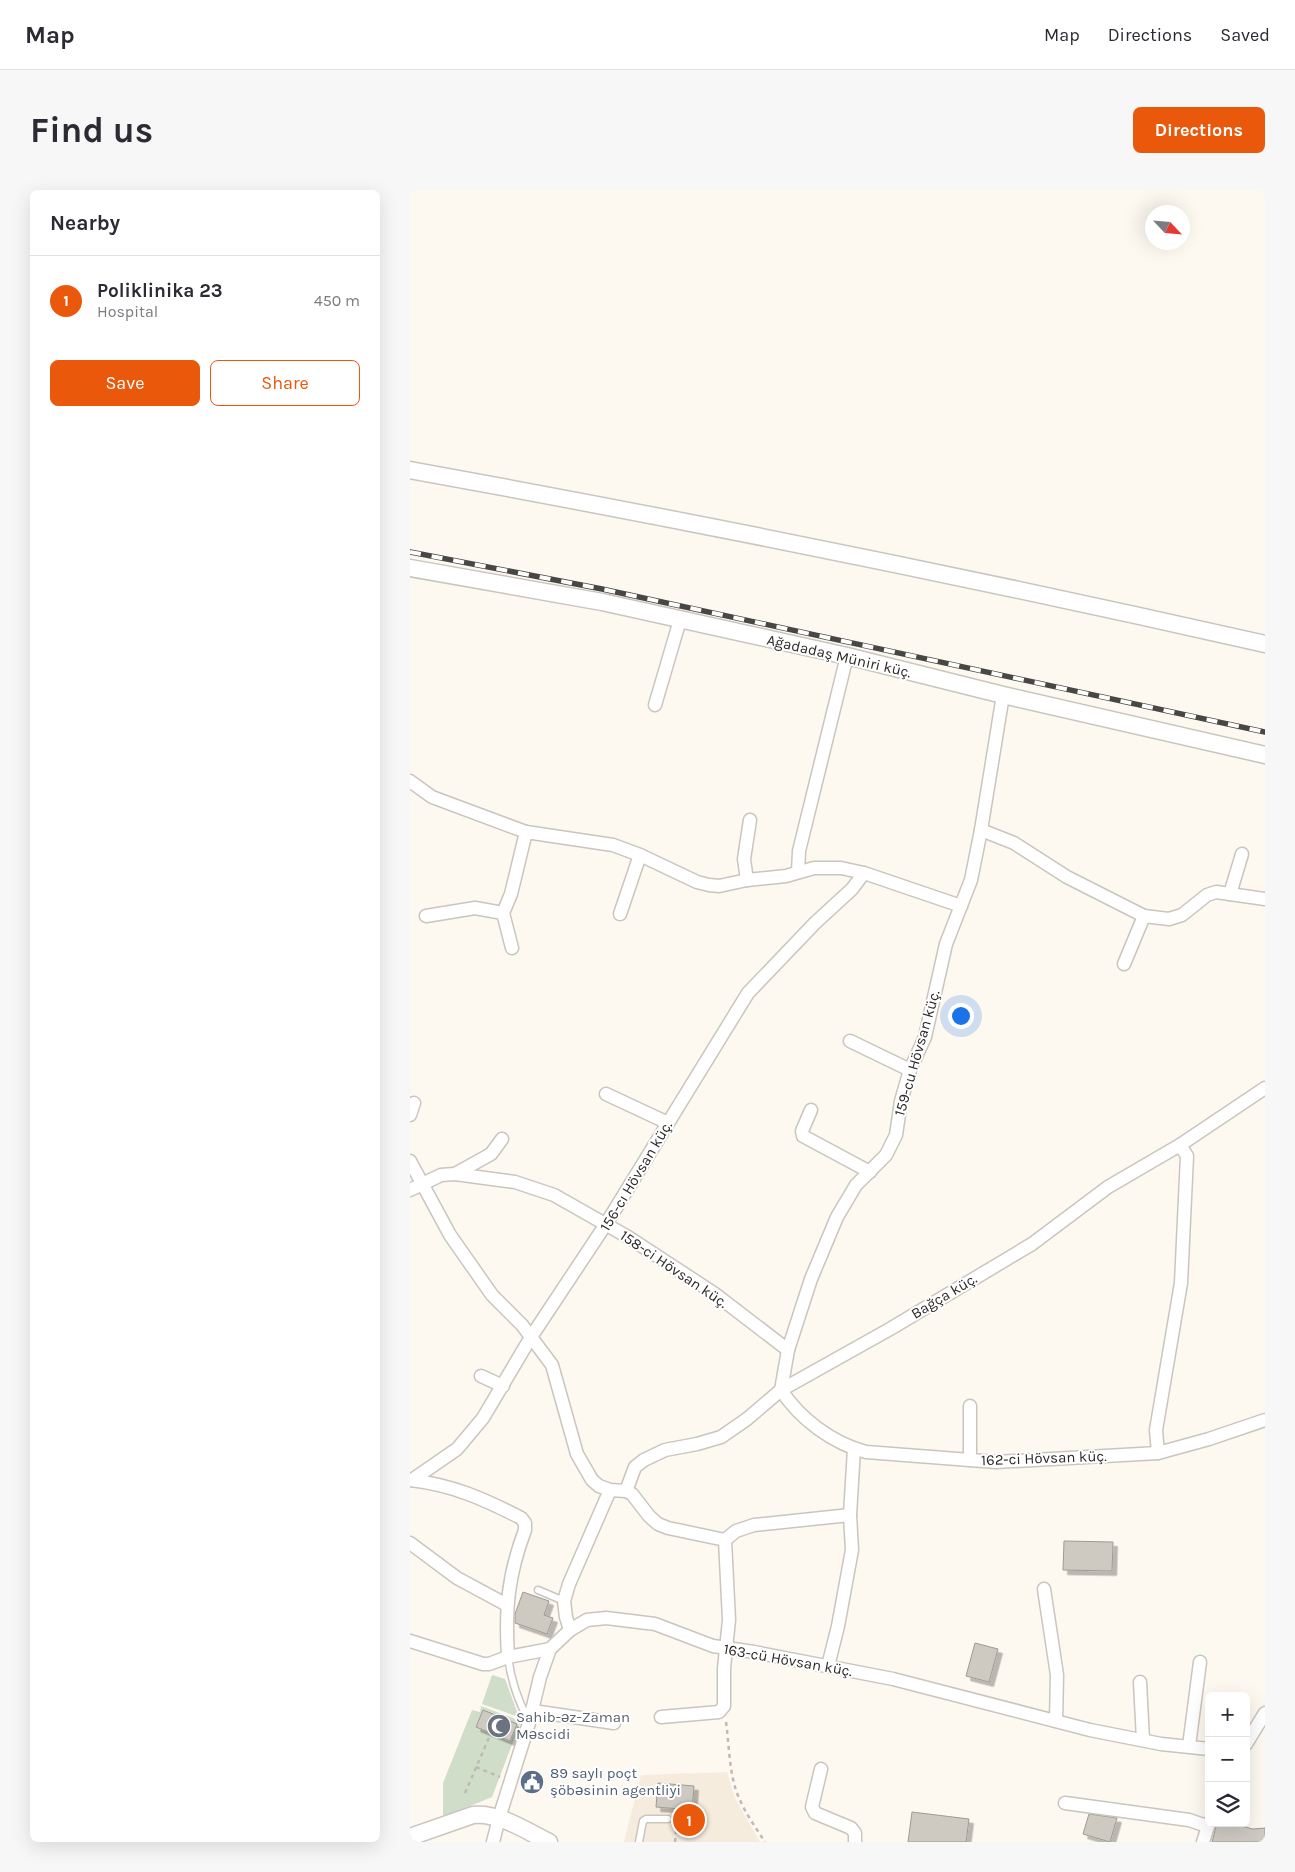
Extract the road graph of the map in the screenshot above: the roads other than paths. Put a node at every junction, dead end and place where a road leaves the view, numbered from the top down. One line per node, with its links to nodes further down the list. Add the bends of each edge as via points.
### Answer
1 (410, 470): 4 (street, via 882,562)
2 (410, 568): 3 (street, Ağadadaş Müniri küç., via 602,602)
3 (680, 620): 5 (street, Ağadadaş Müniri küç.); 7 (street)
4 (1265, 644)
5 (847, 656): 6 (street, Ağadadaş Müniri küç.); 15 (street, via 799,851)
6 (1003, 695): 8 (street, Ağadadaş Müniri küç.); 11 (street, 159-cu Hövsan küç.)
7 (655, 706)
8 (1265, 755)
9 (410, 780): 12 (street, via 432,797)
10 (750, 820): 17 (street, via 744,859)
11 (981, 830): 20 (street, 159-cu Hövsan küç., via 971,880); 24 (street, via 1014,844 1067,877)
12 (526, 832): 14 (street, via 613,845); 21 (street)
13 (1242, 854): 18 (street)
14 (640, 855): 17 (street, via 709,885); 22 (street)
15 (798, 872): 16 (street, via 814,868 841,868); 17 (street)
16 (864, 873): 20 (street); 32 (street, 156-cı Hövsan küç., via 748,993)
17 (747, 880)
18 (1230, 894): 19 (street); 24 (street, via 1207,894 1182,915 1169,920)
19 (1265, 899)
20 (961, 906): 28 (street, 159-cu Hövsan küç., via 941,962 925,1037)
21 (503, 913): 23 (street, via 476,908); 25 (street)
22 (620, 914)
23 (426, 916)
24 (1144, 916): 26 (street)
25 (512, 948)
26 (1124, 964)
27 (850, 1041): 28 (street)
28 (910, 1070): 36 (street, 159-cu Hövsan küç., via 896,1135 886,1155)
29 (1265, 1088): 34 (street, Bağça küç.)
30 (606, 1094): 32 (street)
31 (810, 1110): 36 (street, via 803,1136)
32 (668, 1123): 40 (street, 156-cı Hövsan küç.)
33 (502, 1139): 37 (street, via 491,1154)
34 (1180, 1146): 45 (street, Bağça küç., via 1108,1187 1032,1244); 49 (street, via 1187,1156 1182,1283 1156,1430)
35 (410, 1161): 38 (street)
36 (870, 1172): 42 (street, 159-cu Hövsan küç., via 856,1185 837,1217 811,1279)
37 (455, 1174): 38 (street, 158-ci Hövsan küç., via 441,1175); 40 (street, 158-ci Hövsan küç., via 515,1182 539,1189)
38 (422, 1183): 39 (street, 158-ci Hövsan küç.); 41 (street, via 450,1234 492,1295)
39 (410, 1190)
40 (606, 1224): 41 (street, 156-cı Hövsan küç.); 42 (street, 158-ci Hövsan küç., via 715,1294)
41 (531, 1337): 44 (street, 156-cı Hövsan küç.); 52 (street, via 552,1365 577,1454 592,1480)
42 (788, 1350): 45 (street, 159-cu Hövsan küç.)
43 (481, 1376): 44 (street)
44 (503, 1386): 51 (street, 156-cı Hövsan küç., via 483,1418 457,1449)
45 (781, 1390): 48 (street, 162-ci Hövsan küç., via 791,1405 821,1431); 53 (street, Bağça küç., via 721,1437 665,1450 644,1460 635,1467)
46 (970, 1406): 50 (street)
47 (1265, 1420): 49 (street, 162-ci Hövsan küç.)
48 (854, 1449): 50 (street, 162-ci Hövsan küç.); 54 (street)
49 (1158, 1453): 50 (street, 162-ci Hövsan küç., via 996,1462)
50 (970, 1460)
51 (411, 1480): 60 (street, via 438,1484 482,1498 525,1523 515,1556)
52 (610, 1490): 53 (street); 59 (street)
53 (626, 1491): 55 (street, via 658,1524)
54 (850, 1515): 55 (street, via 754,1525 736,1531); 67 (street, via 852,1550)
55 (725, 1540): 63 (street, via 729,1620)
56 (410, 1543): 60 (street, via 457,1578)
57 (1044, 1589): 72 (street, via 1057,1675)
58 (538, 1590): 59 (lane)
59 (564, 1601): 61 (street)
60 (507, 1605): 65 (street)
61 (570, 1630): 63 (street, 163-cü Hövsan küç., via 587,1620 634,1620); 64 (street, 163-cü Hövsan küç.)
62 (410, 1641): 65 (street, via 483,1664)
63 (726, 1648): 67 (street, 163-cü Hövsan küç.); 71 (street, via 724,1706 719,1712)
64 (550, 1649): 65 (street); 70 (street, 163-cü Hövsan küç.)
65 (508, 1657): 70 (lane, via 516,1697)
66 (1200, 1662): 76 (street)
67 (828, 1666): 72 (street, 163-cü Hövsan küç.)
68 (1140, 1682): 75 (street)
69 (1265, 1713): 74 (street)
70 (531, 1717): 73 (street); 80 (street, 163-cü Hövsan küç.)
71 (661, 1717)
72 (1056, 1721): 75 (street, 163-cü Hövsan küç.)
73 (614, 1723)
74 (1250, 1737)
75 (1143, 1740): 76 (street, 163-cü Hövsan küç.)
76 (1189, 1746): 77 (street, 163-cü Hövsan küç.)
77 (1205, 1748)
78 (821, 1769): 88 (street, via 812,1807 815,1813 851,1828)
79 (1065, 1803): 82 (street)
80 (499, 1818): 84 (street, via 473,1815); 85 (street, 163-cü Hövsan küç.); 86 (street)
81 (668, 1819): 87 (lane, via 643,1821)
82 (1205, 1823)
83 (1207, 1827): 89 (street)
84 (410, 1837)
85 (493, 1842)
86 (549, 1842)
87 (639, 1842)
88 (855, 1842)
89 (1204, 1842)

